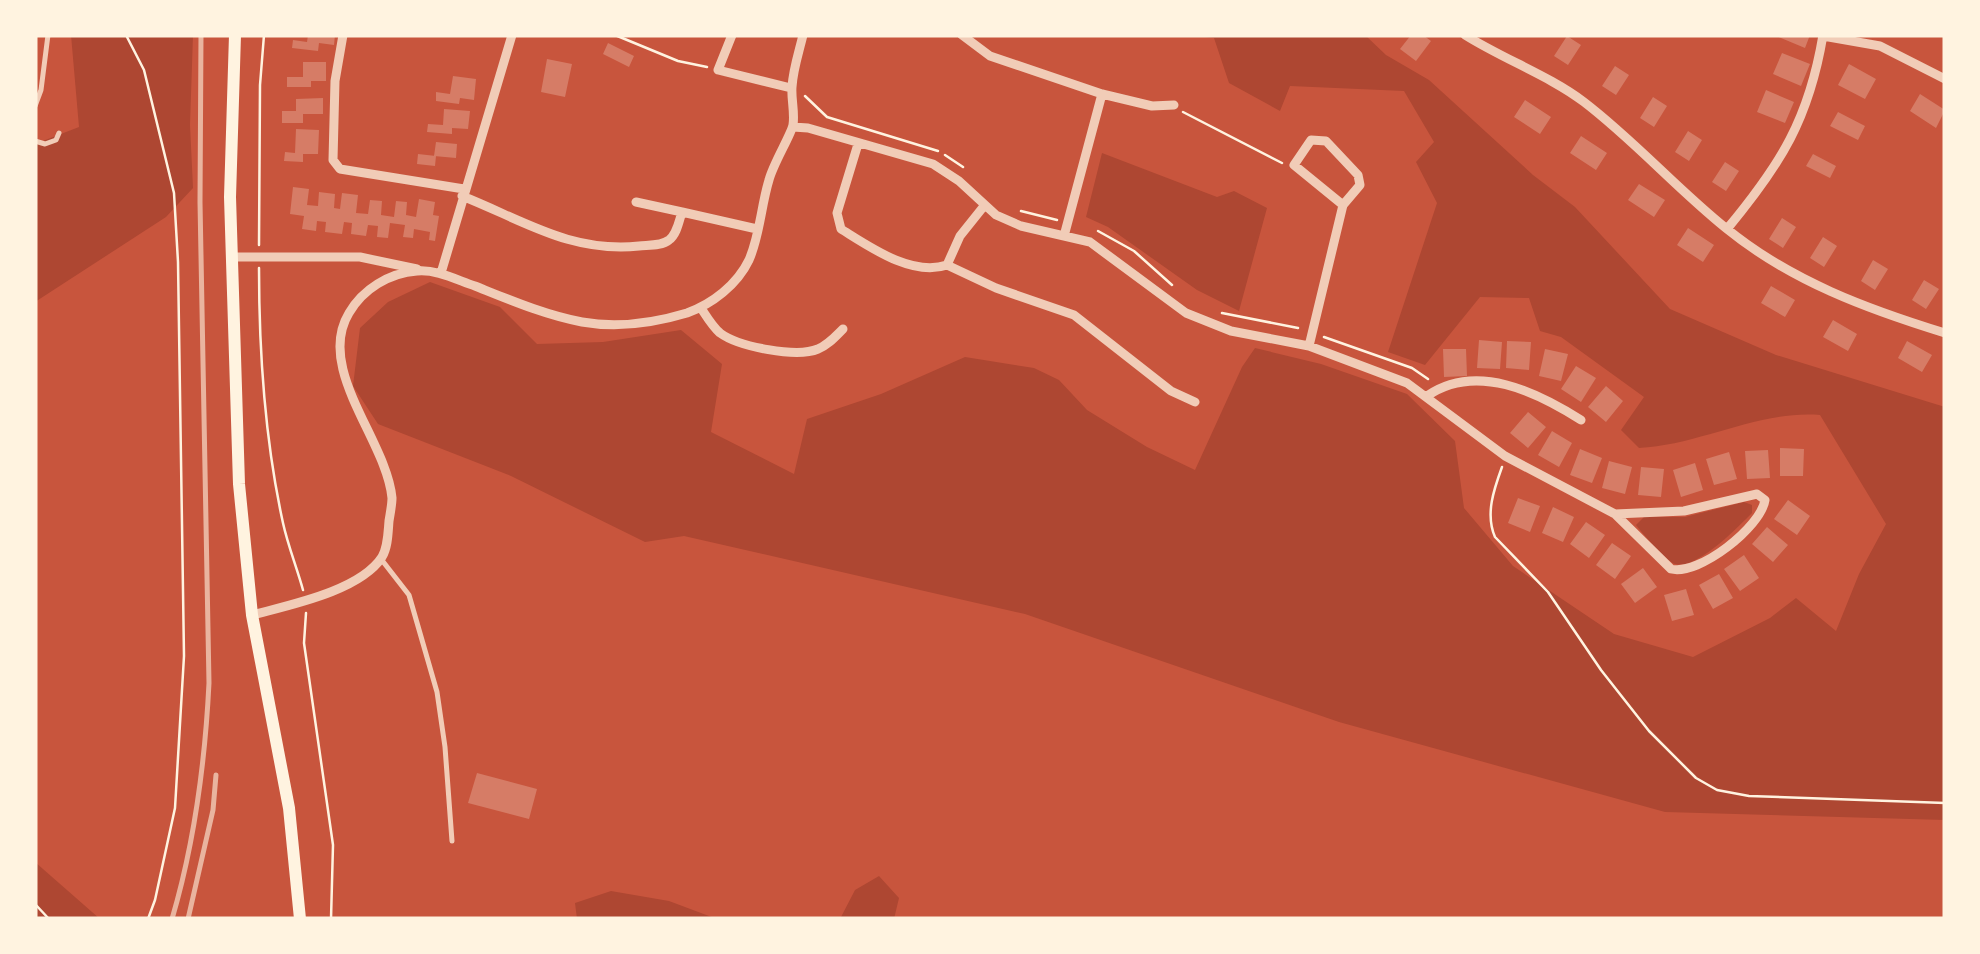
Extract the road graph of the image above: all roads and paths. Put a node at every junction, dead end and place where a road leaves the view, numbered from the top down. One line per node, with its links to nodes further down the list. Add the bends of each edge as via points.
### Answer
1 (48, 35): 19 (lane)
2 (126, 35): 62 (path, via 144,70 174,194 178,262 184,656 175,808)
3 (234, 35): 38 (main road)
4 (264, 35): 37 (path)
5 (343, 35): 26 (street, via 333,160 340,169)
6 (512, 35): 26 (street)
7 (616, 35): 13 (path, via 678,62)
8 (732, 35): 13 (street)
9 (803, 35): 15 (street)
10 (962, 35): 17 (street, via 990,56)
11 (1465, 35): 34 (street, via 1580,98)
12 (1824, 36): 14 (street, via 1880,46); 34 (street, via 1792,141)
13 (718, 70): 15 (street)
14 (1945, 79)
15 (791, 88): 20 (street)
16 (804, 91): 25 (path, via 828,117 936,150)
17 (1102, 94): 18 (street, via 1152,106); 32 (street)
18 (1174, 104): 24 (path)
19 (35, 106)
20 (793, 126): 23 (street); 33 (street, via 768,182)
21 (59, 133): 22 (lane, via 46,144)
22 (35, 141)
23 (858, 144): 29 (street, via 933,164); 39 (street, via 837,212 841,229 882,254 936,269)
24 (1294, 166): 28 (street); 28 (street, via 1311,140 1326,141 1358,175 1360,184)
25 (971, 173)
26 (463, 192): 31 (street, via 590,247 663,244); 41 (street)
27 (636, 202): 31 (street)
28 (1343, 205): 46 (street)
29 (984, 206): 36 (street, via 1021,226); 39 (street)
30 (1018, 210): 32 (path)
31 (682, 212): 33 (street)
32 (1067, 222): 36 (street)
33 (757, 229): 43 (street, via 737,278)
34 (1726, 229): 47 (street, via 1814,285)
35 (1098, 230): 42 (path)
36 (1064, 236): 48 (street, via 1090,242 1186,313 1231,332)
37 (260, 255): 38 (street); 40 (street, via 360,257); 56 (path, via 273,471)
38 (232, 257): 57 (main road, via 239,484)
39 (947, 264): 51 (street, via 1074,315 1170,391)
40 (419, 270): 41 (street); 55 (street, via 376,284 358,299 338,339 346,383 392,497)
41 (441, 274): 43 (street, via 585,322 654,321)
42 (1178, 290)
43 (701, 308): 45 (street, via 731,339 775,351 815,351)
44 (1223, 313): 46 (path)
45 (842, 330)
46 (1312, 332): 48 (street); 49 (path, via 1412,368)
47 (1945, 333)
48 (1309, 346): 50 (street)
49 (1439, 388): 50 (street); 52 (street, via 1492,382 1552,402)
50 (1427, 396): 53 (street)
51 (1195, 402)
52 (1581, 420)
53 (1506, 456): 54 (street); 58 (path, via 1492,498 1495,537 1548,592 1649,731 1696,778 1749,796)
54 (1615, 514): 54 (street, via 1671,570 1682,572 1735,540 1765,500 1757,494 1684,512)
55 (381, 559): 56 (street, via 356,580); 59 (lane, via 409,595 437,692)
56 (306, 600): 57 (street); 64 (path, via 304,643 333,844)
57 (252, 615): 63 (main road, via 289,808)
58 (1945, 803)
59 (452, 841)
60 (35, 904): 61 (path)
61 (49, 919)
62 (148, 919)
63 (300, 919)
64 (331, 919)

